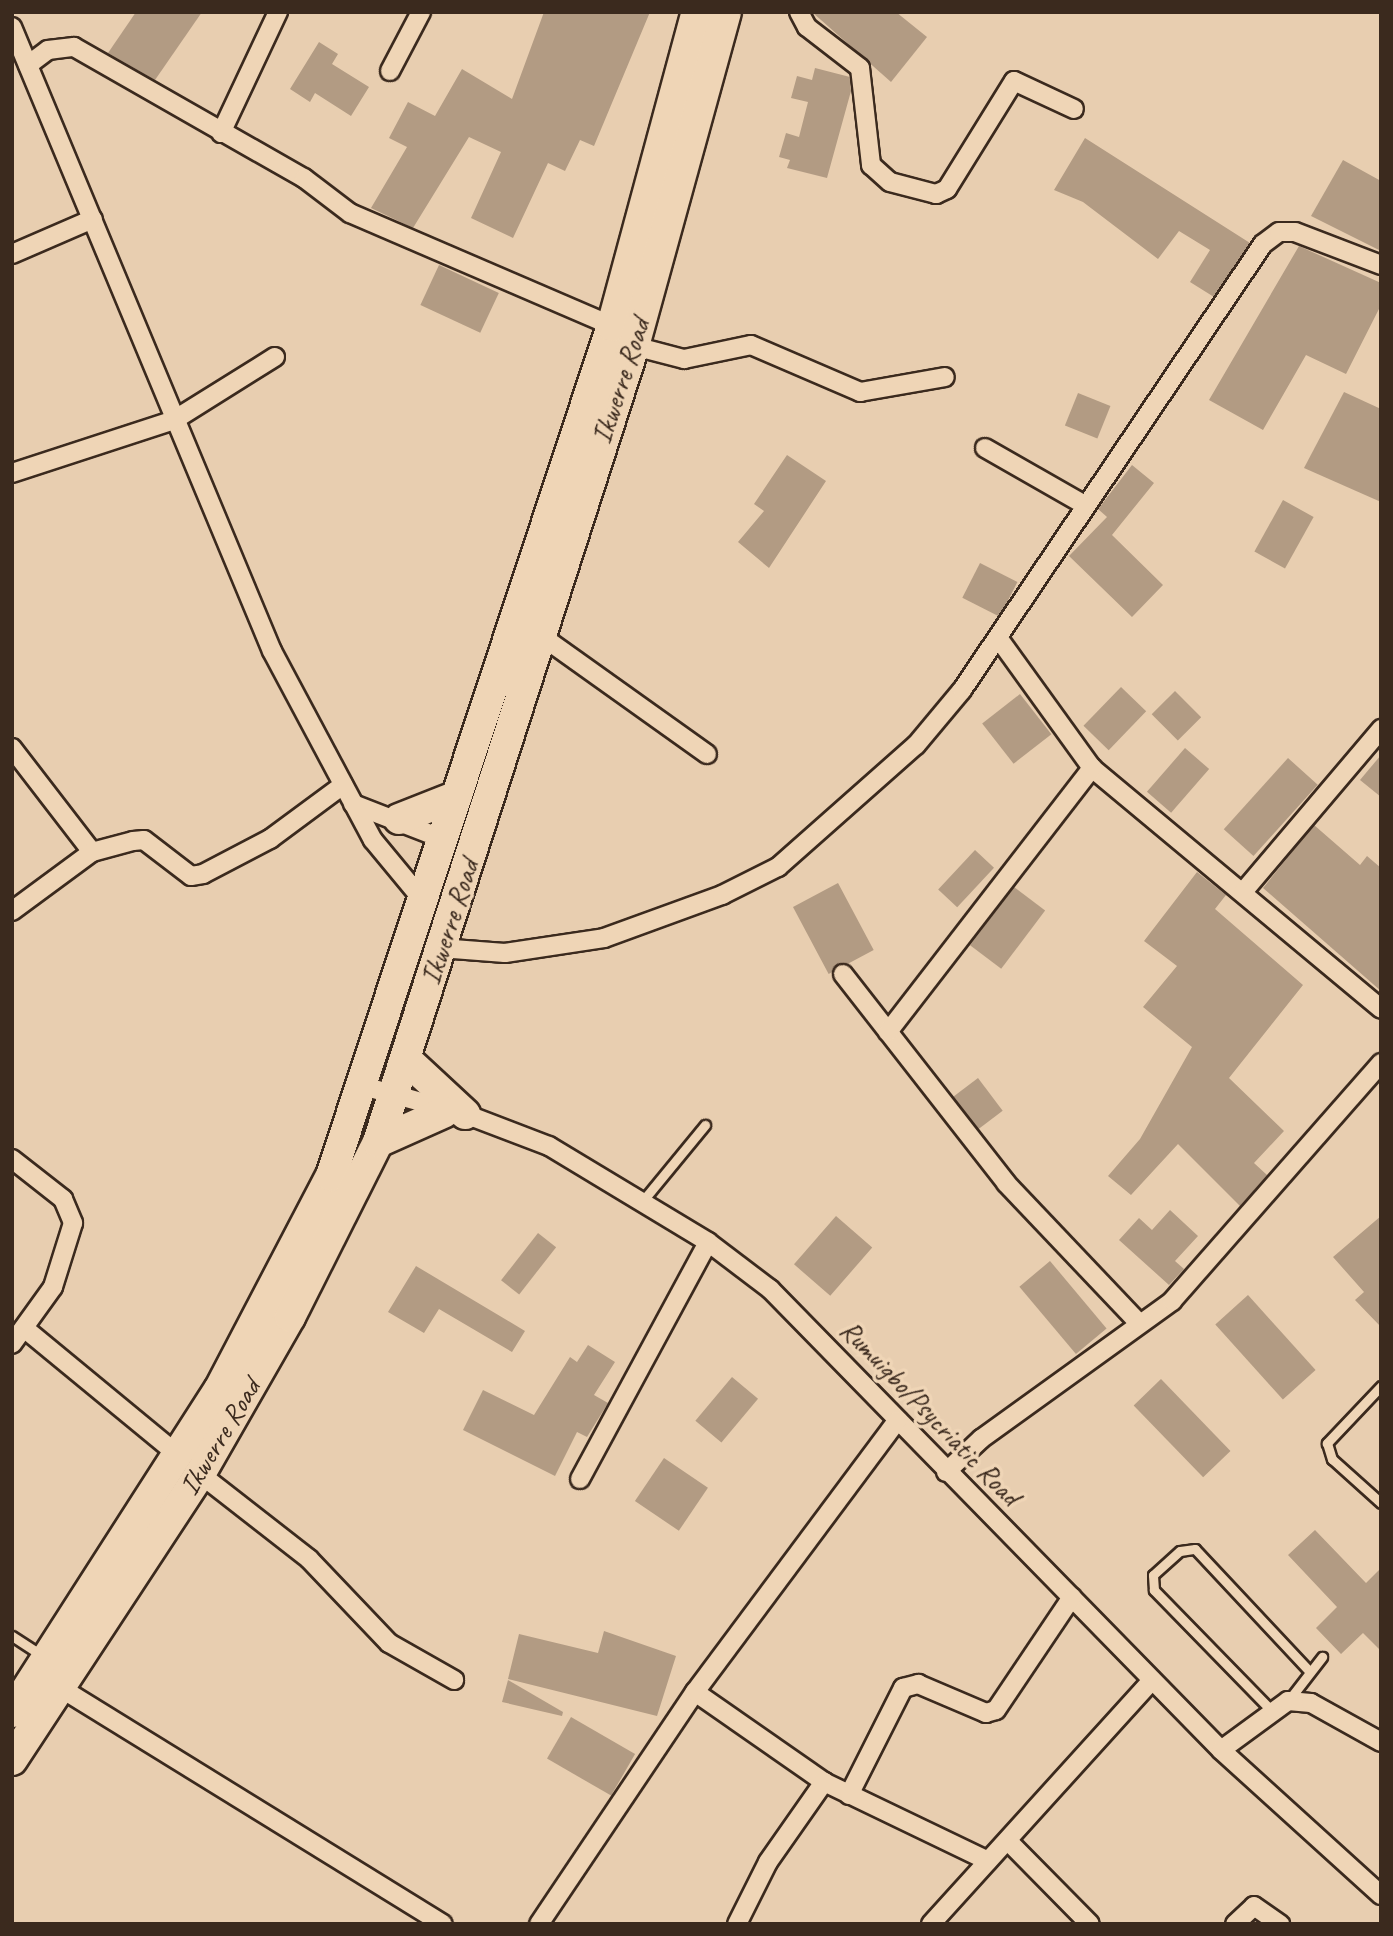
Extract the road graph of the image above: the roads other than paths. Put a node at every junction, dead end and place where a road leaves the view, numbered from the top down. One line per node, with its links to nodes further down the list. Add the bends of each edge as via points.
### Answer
1 (278, 12): 10 (street)
2 (421, 12): 8 (street)
3 (697, 12): 14 (main road, Ikwerre Road)
4 (726, 12): 14 (main road, Ikwerre Road)
5 (799, 12): 9 (street, via 807,27 860,68 871,165 890,182 936,194 947,190 1014,80)
6 (12, 27): 7 (street)
7 (28, 65): 10 (street, via 48,50 74,47); 11 (street)
8 (390, 71)
9 (1074, 109)
10 (221, 133): 14 (street, via 304,178 350,213)
11 (93, 219): 12 (street); 17 (street)
12 (12, 254)
13 (1381, 265): 20 (street, via 1302,234 1279,233 1263,244)
14 (623, 336): 16 (street, via 684,359 751,345 860,393); 21 (main road, Ikwerre Road); 28 (main road, Ikwerre Road)
15 (275, 357): 17 (street)
16 (945, 377)
17 (174, 419): 19 (street); 27 (street, via 272,651)
18 (985, 448): 20 (street)
19 (12, 473)
20 (1083, 504): 22 (street)
21 (540, 635): 25 (street); 36 (main road, Ikwerre Road)
22 (999, 639): 26 (street); 36 (street, via 916,745 778,867 722,895 604,938 505,953)
23 (1381, 729): 33 (street)
24 (12, 748): 32 (street)
25 (708, 754)
26 (1092, 768): 33 (street); 39 (street)
27 (343, 785): 29 (street); 32 (street, via 270,839 203,874 180,869 144,840)
28 (457, 796): 30 (main road); 31 (main road, Ikwerre Road)
29 (353, 804): 30 (street); 34 (street, via 390,866)
30 (399, 818): 31 (street)
31 (443, 839): 34 (main road, Ikwerre Road)
32 (92, 852): 35 (street)
33 (1243, 892): 38 (street)
34 (421, 898): 42 (main road, Ikwerre Road)
35 (12, 911)
36 (440, 948): 40 (main road, Ikwerre Road)
37 (843, 974): 39 (street)
38 (1381, 1009)
39 (888, 1032): 50 (street, via 1006,1183)
40 (408, 1061): 43 (main road, Ikwerre Road); 44 (main road)
41 (1381, 1063): 50 (street, via 1220,1253 1172,1301)
42 (363, 1086): 43 (street, Rumuigbo/Psycriatic Road); 55 (main road, Ikwerre Road, via 298,1247)
43 (394, 1096): 44 (street, Rumuigbo/Psycriatic Road); 46 (main road, Ikwerre Road)
44 (455, 1113): 46 (main road); 48 (street, Rumuigbo/Psycriatic Road, via 549,1146)
45 (705, 1125): 48 (lane)
46 (378, 1142): 57 (main road, Ikwerre Road, via 290,1317)
47 (12, 1158): 51 (street, via 63,1199 73,1223 54,1287)
48 (641, 1203): 49 (street, Rumuigbo/Psycriatic Road)
49 (708, 1242): 54 (street, Rumuigbo/Psycriatic Road, via 770,1289); 58 (street)
50 (1139, 1323): 56 (street)
51 (24, 1328): 52 (street); 55 (street)
52 (12, 1344)
53 (1381, 1386): 59 (lane, via 1327,1443 1332,1459)
54 (898, 1420): 56 (street, Rumuigbo/Psycriatic Road); 68 (street)
55 (177, 1454): 63 (main road, Ikwerre Road)
56 (946, 1472): 60 (street, Rumuigbo/Psycriatic Road)
57 (200, 1474): 65 (street, via 309,1559 389,1643); 67 (main road, Ikwerre Road)
58 (580, 1479)
59 (1381, 1503)
60 (1072, 1597): 66 (street, Rumuigbo/Psycriatic Road); 76 (street, via 996,1710 986,1713 918,1684 903,1688)
61 (12, 1636): 63 (lane)
62 (1322, 1657): 64 (lane)
63 (48, 1659): 71 (main road, Ikwerre Road)
64 (1310, 1672): 69 (lane); 70 (lane, via 1195,1549 1180,1551 1153,1575 1154,1590)
65 (454, 1680)
66 (1152, 1680): 73 (street, Rumuigbo/Psycriatic Road); 77 (street)
67 (59, 1687): 74 (main road, Ikwerre Road); 81 (street)
68 (695, 1692): 75 (street); 80 (street)
69 (1288, 1701): 70 (street); 72 (street, via 1311,1703)
70 (1271, 1710): 73 (street)
71 (12, 1712)
72 (1381, 1742)
73 (1221, 1750): 79 (street, Rumuigbo/Psycriatic Road)
74 (12, 1760)
75 (824, 1782): 76 (street); 82 (street, via 768,1862)
76 (849, 1795): 78 (street)
77 (1009, 1842): 78 (street); 84 (street)
78 (988, 1861): 83 (street)
79 (1381, 1895)
80 (541, 1923)
81 (443, 1924)
82 (737, 1924)
83 (931, 1924)
84 (1090, 1924)
85 (1235, 1924): 86 (street, via 1254,1906)
86 (1280, 1924)

